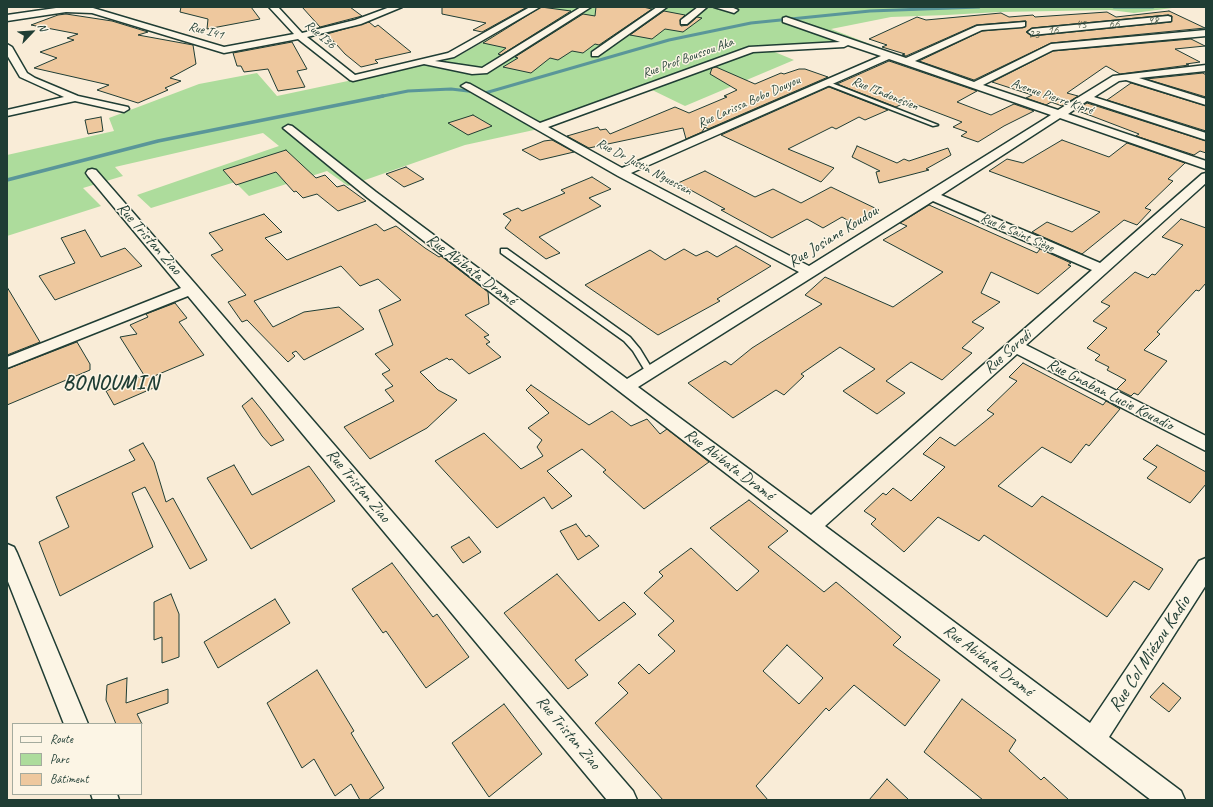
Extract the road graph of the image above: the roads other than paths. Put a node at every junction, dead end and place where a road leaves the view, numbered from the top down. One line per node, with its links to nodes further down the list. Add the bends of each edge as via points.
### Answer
1 (273, 7): 19 (street, Rue I36)
2 (398, 7): 19 (street, Rue I41, via 358,22)
3 (536, 7): 27 (street, via 460,52)
4 (587, 7): 27 (street, via 484,71)
5 (663, 7): 23 (street)
6 (703, 7): 15 (street)
7 (718, 7): 10 (street)
8 (65, 8): 9 (street, Rue I41); 12 (street, Rue I41)
9 (92, 9): 19 (street, Rue I41, via 224,50)
10 (734, 10)
11 (1011, 17): 16 (street)
12 (7, 18)
13 (1168, 19): 17 (street)
14 (786, 20): 20 (street, Avenue Pierre Kipré)
15 (684, 22)
16 (1022, 24): 17 (street); 25 (street, via 980,28)
17 (1032, 32): 22 (street)
18 (1206, 33): 22 (street)
19 (300, 36): 27 (street, Rue I36, via 353,78)
20 (852, 43): 24 (street, Avenue Pierre Kipré); 40 (street, Rue Prof Boussou Aka, via 752,49)
21 (7, 47): 26 (street)
22 (1051, 47): 31 (street)
23 (595, 54)
24 (888, 56): 25 (street, Avenue Pierre Kipré); 30 (street, Rue Larissa Bobo Douyou)
25 (910, 60): 31 (street, Avenue Pierre Kipré)
26 (11, 62): 34 (street, via 23,76)
27 (423, 62)
28 (1206, 68): 29 (street, Rue Josiane Koudou)
29 (1124, 77): 33 (street, Rue Josiane Koudou, via 1116,78); 35 (street)
30 (827, 83): 39 (lane, Rue l'Indonésien); 45 (street, Rue Larissa Bobo Douyou)
31 (975, 85): 38 (street, Avenue Pierre Kipré)
32 (466, 86): 40 (street, Rue Dr Justin N'guessan)
33 (1085, 97): 38 (street, Rue Josiane Koudou); 42 (street)
34 (75, 98): 36 (street); 37 (street)
35 (1206, 102)
36 (124, 109)
37 (7, 113)
38 (1058, 114): 43 (street, Avenue Pierre Kipré); 47 (street, Rue Josiane Koudou)
39 (935, 125)
40 (538, 127): 45 (street, Rue Dr Justin N'guessan)
41 (288, 128): 55 (street, Rue Abibata Dramé, via 372,195)
42 (1206, 137)
43 (1206, 164)
44 (92, 173): 51 (street, Rue Tristan Ziao)
45 (622, 173): 50 (street, Rue Dr Justin N'guessan)
46 (1206, 177): 49 (street, Rue Sorodi)
47 (932, 196): 49 (street, Rue le Saint Siège); 50 (street, Rue Josiane Koudou)
48 (504, 250): 54 (lane, via 627,339)
49 (1103, 270): 52 (street, Rue Sorodi)
50 (809, 272): 54 (street, Rue Josiane Koudou)
51 (192, 289): 53 (street); 62 (street, Rue Tristan Ziao)
52 (1015, 346): 56 (street, Rue Gnaban Lucie Kouadio); 57 (street, Rue Sorodi)
53 (7, 363)
54 (650, 372): 55 (street, Rue Josiane Koudou)
55 (626, 387): 57 (street, Rue Abibata Dramé)
56 (1206, 444)
57 (811, 527): 61 (street, Rue Abibata Dramé)
58 (7, 553): 60 (street)
59 (1206, 567): 61 (street, Rue Col Miézou Kadio)
60 (76, 723)
61 (1093, 740): 63 (street, Rue Abibata Dramé)
62 (624, 800)
63 (1172, 800)

